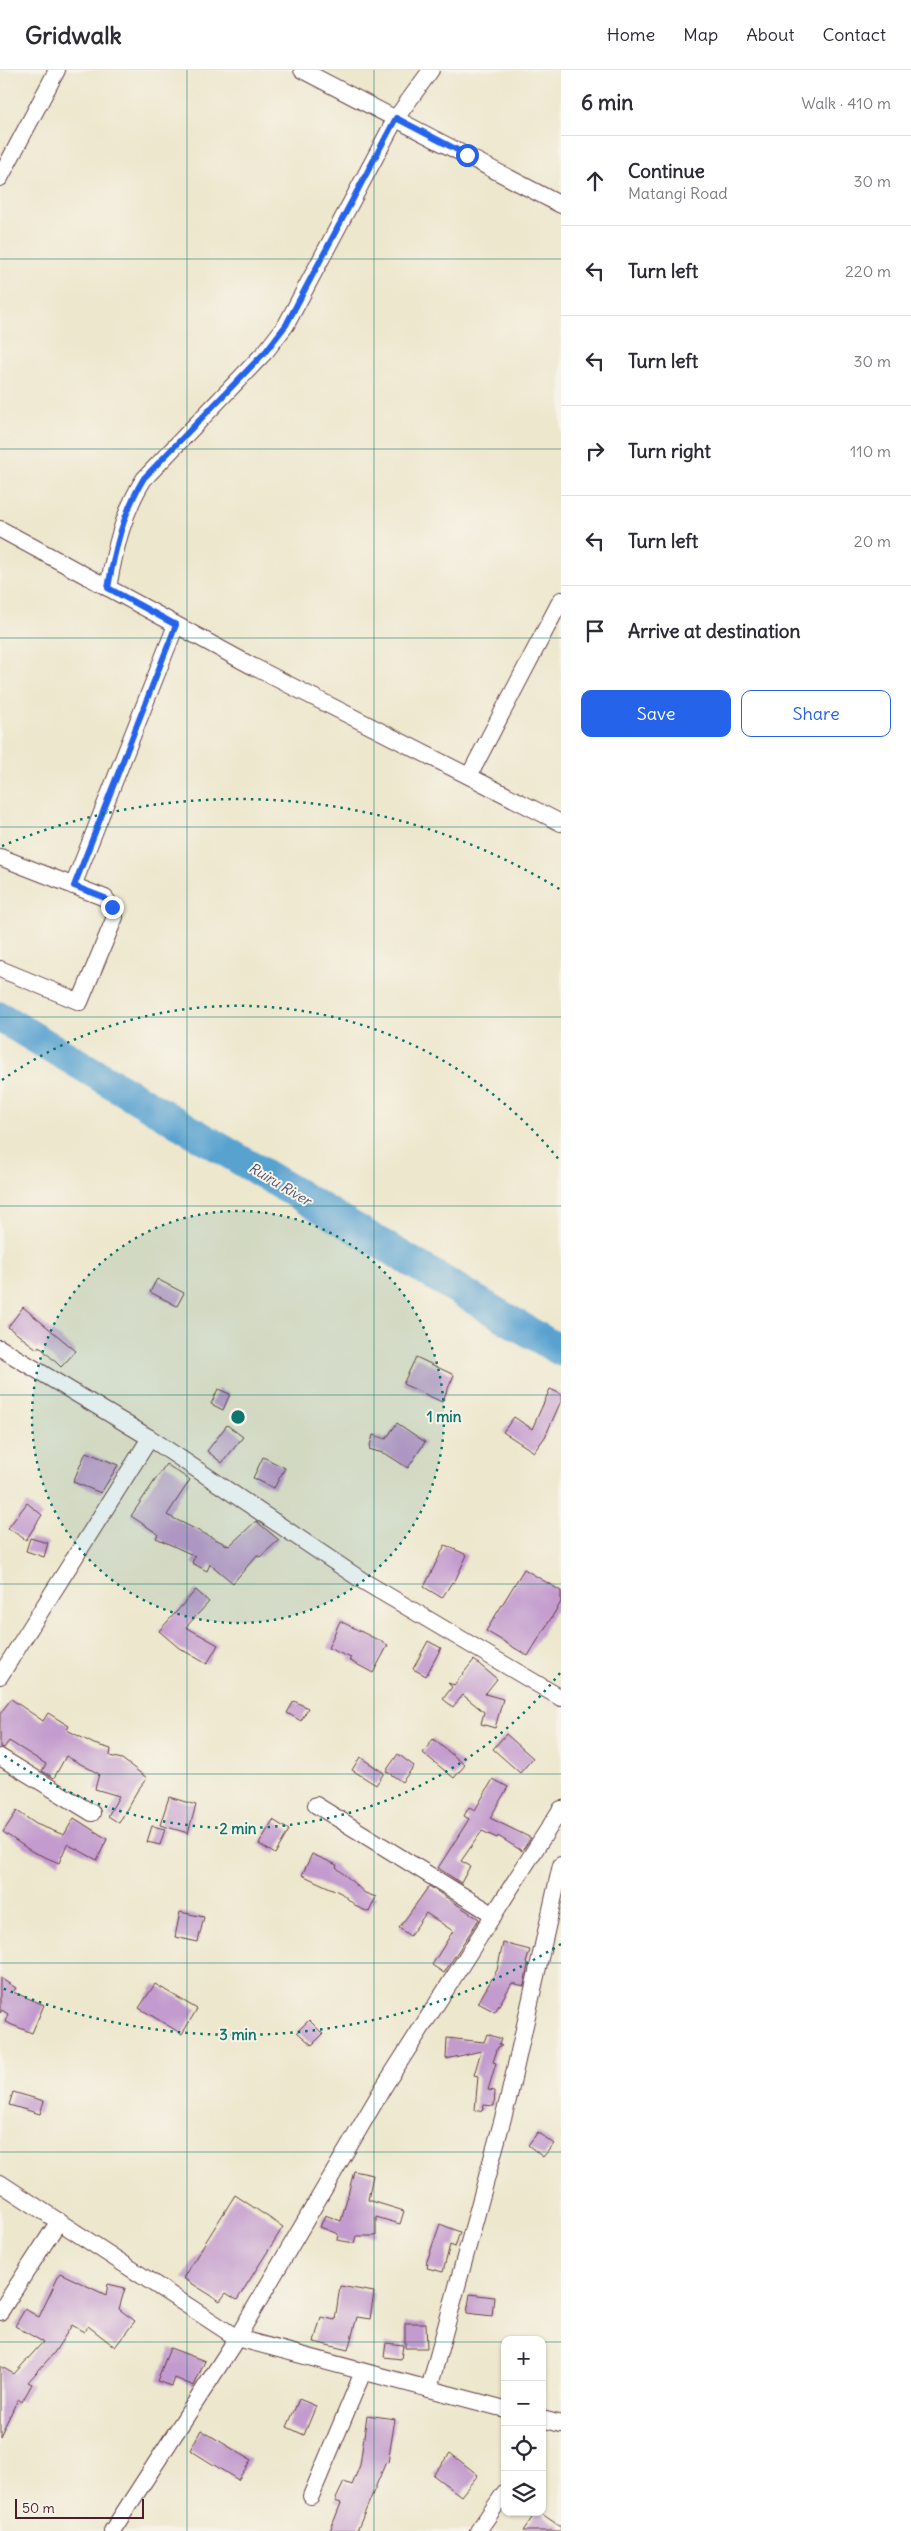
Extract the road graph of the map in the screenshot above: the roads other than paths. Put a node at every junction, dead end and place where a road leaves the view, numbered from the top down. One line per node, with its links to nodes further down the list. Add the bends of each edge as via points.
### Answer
1 (57, 70): 5 (street)
2 (302, 70): 4 (street)
3 (431, 70): 4 (street)
4 (396, 118): 6 (street); 8 (street, via 286,325 266,351 144,478 132,498 116,546)
5 (0, 178)
6 (561, 205)
7 (0, 529): 8 (street)
8 (108, 588): 10 (street)
9 (561, 600): 11 (street)
10 (176, 625): 11 (street); 14 (street)
11 (469, 776): 12 (street)
12 (561, 823)
13 (0, 856): 14 (street)
14 (74, 886): 15 (street, via 105,898 115,917 80,1002)
15 (0, 969)
16 (0, 1348): 17 (street)
17 (150, 1438): 18 (street); 19 (street, via 363,1581)
18 (0, 1676)
19 (561, 1698)
20 (0, 1757): 23 (street)
21 (316, 1805): 25 (street)
22 (561, 1809): 25 (street)
23 (92, 1813)
24 (561, 1865): 31 (street, via 510,2096)
25 (494, 1914): 29 (street, via 383,2088)
26 (0, 2183): 27 (street)
27 (59, 2221): 28 (street); 29 (street)
28 (0, 2312)
29 (238, 2338): 30 (street); 37 (street)
30 (363, 2372): 31 (street); 35 (street)
31 (429, 2389): 32 (street)
32 (501, 2408)
33 (546, 2420): 34 (street)
34 (561, 2424)
35 (311, 2496)
36 (501, 2498): 38 (street)
37 (112, 2531)
38 (478, 2531)

